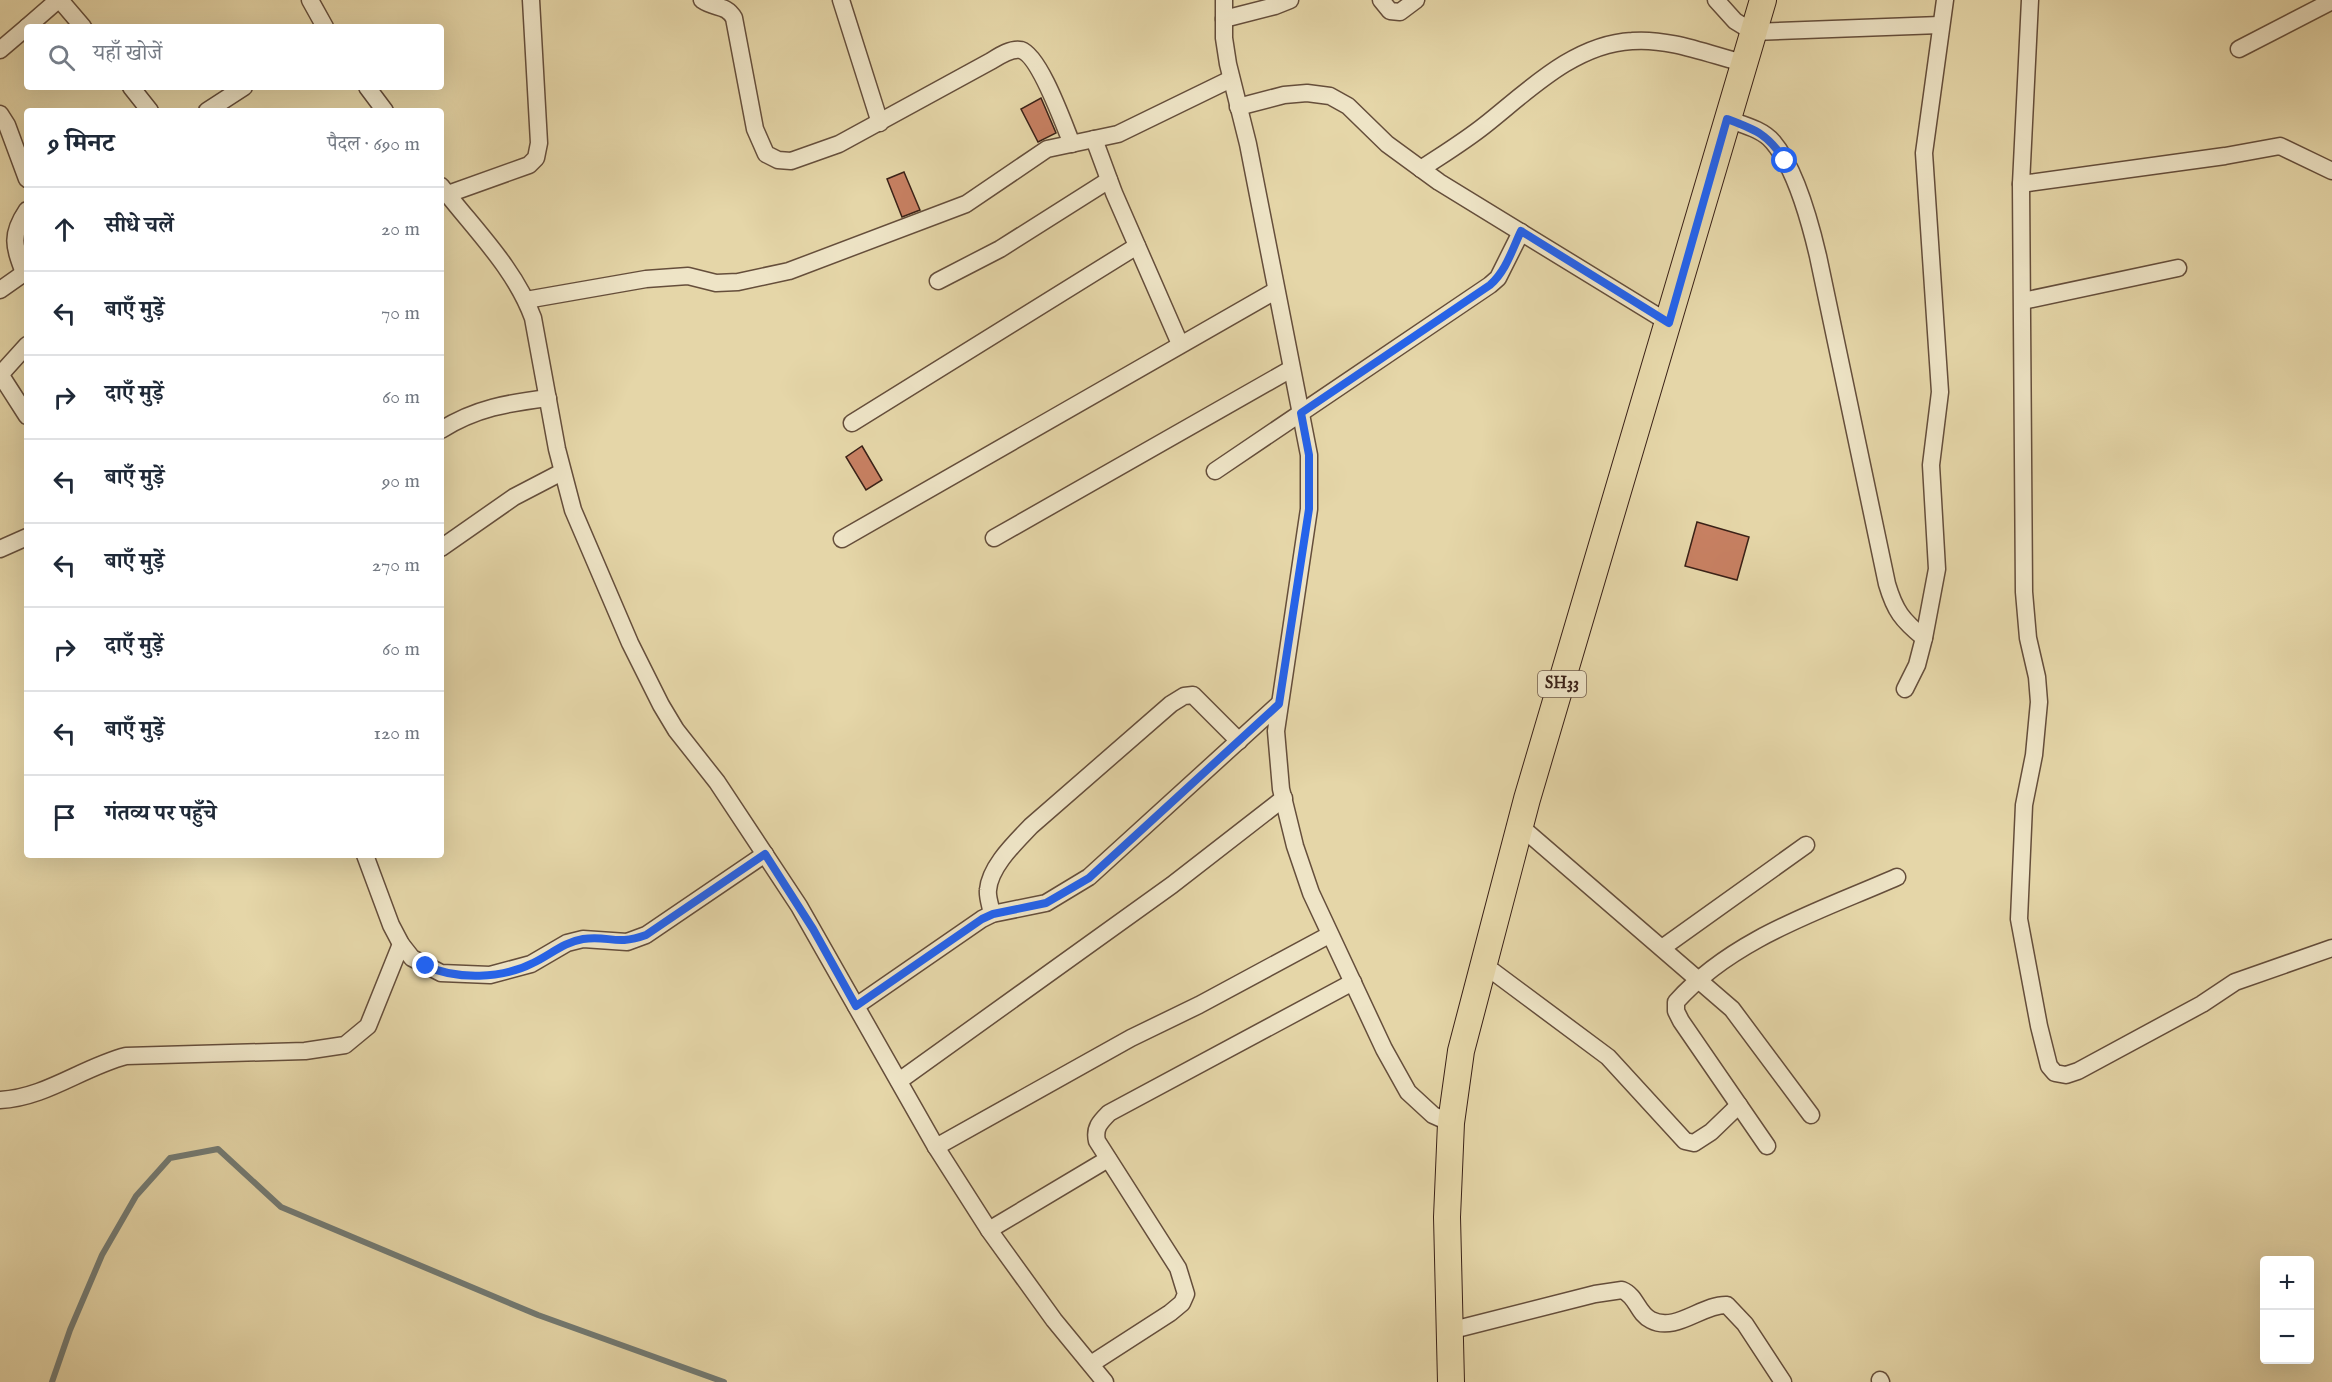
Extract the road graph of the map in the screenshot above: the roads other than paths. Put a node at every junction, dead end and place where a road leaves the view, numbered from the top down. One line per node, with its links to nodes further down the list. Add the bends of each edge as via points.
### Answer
1 (59, 0): 16 (street); 17 (street)
2 (310, 0): 18 (street)
3 (531, 0): 43 (street, via 539,143 536,158 529,165)
4 (702, 0): 35 (street, via 711,6 721,5 734,18 755,129 766,154 791,161)
5 (841, 0): 35 (street)
6 (1224, 0): 15 (street)
7 (1290, 0): 15 (street)
8 (1381, 0): 9 (street, via 1390,11 1400,12)
9 (1416, 0)
10 (1716, 0): 21 (street, via 1735,21)
11 (1763, 0): 21 (main road, SH33)
12 (1945, 0): 19 (street)
13 (2030, 0): 42 (street)
14 (2332, 1): 22 (street)
15 (1224, 19): 25 (street)
16 (31, 24)
17 (80, 24)
18 (323, 24)
19 (1940, 25): 21 (street); 72 (street, via 1924,153 1940,392 1931,465 1937,568)
20 (24, 30): 23 (street)
21 (1753, 32): 24 (main road, SH33)
22 (2239, 49)
23 (0, 50)
24 (1743, 63): 34 (main road, SH33); 38 (street, via 1656,42 1632,40 1606,45 1561,66 1482,128)
25 (1231, 79): 29 (street); 36 (street, via 1138,127)
26 (133, 90): 30 (street)
27 (239, 90): 31 (street)
28 (369, 90): 32 (street)
29 (1238, 107): 38 (street, via 1284,95 1330,96 1348,106 1387,144); 52 (street)
30 (148, 108)
31 (212, 108)
32 (383, 108)
33 (0, 114): 39 (street)
34 (1727, 119): 55 (main road, SH33); 72 (street, via 1758,131 1773,142 1804,208 1818,256 1887,584 1902,620)
35 (880, 123): 37 (street, via 991,61 1020,50 1028,55 1047,86)
36 (1094, 140): 37 (street); 41 (street)
37 (1072, 144): 53 (street, via 1047,149 966,204 789,271 738,282 716,283 688,276 646,279)
38 (1421, 169): 45 (street)
39 (24, 171)
40 (2332, 171): 42 (street, via 2280,146)
41 (1109, 180): 46 (street); 50 (street, via 1000,249)
42 (2021, 184): 54 (street)
43 (444, 190): 53 (street)
44 (24, 214): 47 (street, via 14,236)
45 (1521, 231): 55 (street); 62 (street, via 1506,265 1490,285)
46 (1137, 246): 56 (street); 63 (street)
47 (24, 266)
48 (2178, 268): 54 (street)
49 (24, 273): 51 (street)
50 (938, 281)
51 (0, 290)
52 (1275, 291): 56 (street); 58 (street)
53 (526, 300): 60 (street)
54 (2023, 301): 86 (street, via 2024,592 2039,702 2024,805 2019,908 2049,1066 2055,1074 2066,1076 2078,1071 2235,982)
55 (1669, 323): 77 (main road, SH33)
56 (1180, 344): 69 (street)
57 (24, 348): 59 (street)
58 (1292, 369): 62 (street); 68 (street)
59 (0, 374): 61 (street)
60 (548, 398): 64 (street, via 498,404 459,418); 66 (street)
61 (24, 411)
62 (1301, 413): 65 (street); 74 (street, via 1309,455 1309,509)
63 (852, 423)
64 (444, 428)
65 (1215, 471)
66 (562, 472): 70 (street, via 513,497); 79 (street, via 585,539 661,705)
67 (24, 538): 71 (street)
68 (994, 538)
69 (842, 539)
70 (444, 546)
71 (0, 549)
72 (1924, 638): 73 (street)
73 (1905, 689)
74 (1279, 704): 75 (street); 76 (street, via 1276,757)
75 (1239, 741): 82 (street, via 1089,878 1046,903); 82 (street, via 1193,695 1171,704 1015,843 988,890)
76 (1284, 798): 83 (street, via 1303,873); 91 (street, via 1172,885)
77 (1520, 826): 85 (street); 87 (main road, SH33)
78 (1806, 844): 85 (street)
79 (765, 854): 84 (street, via 646,935 627,942 583,939 567,943 531,964 490,975 441,973 412,958); 90 (street)
80 (366, 858): 84 (street)
81 (1897, 877): 88 (street, via 1780,927)
82 (993, 914): 90 (street)
83 (1329, 935): 89 (street); 97 (street, via 1131,1038)
84 (401, 944): 92 (street, via 368,1026 345,1046 305,1051 126,1056 38,1092)
85 (1662, 948): 88 (street)
86 (2332, 948)
87 (1483, 964): 93 (street, via 1608,1057 1685,1141 1694,1143 1702,1139); 95 (main road, SH33, via 1458,1061)
88 (1697, 979): 93 (street, via 1676,1002 1676,1011); 94 (street, via 1731,1009)
89 (1353, 982): 95 (street, via 1408,1092 1422,1106); 98 (street, via 1109,1113 1095,1132)
90 (856, 1006): 91 (street)
91 (899, 1081): 97 (street)
92 (0, 1100)
93 (1739, 1105): 96 (street)
94 (1811, 1115)
95 (1451, 1123): 100 (main road, SH33, via 1447,1217)
96 (1767, 1146)
97 (936, 1148): 99 (street)
98 (1108, 1159): 99 (street); 101 (street, via 1178,1268 1186,1294 1170,1313)
99 (989, 1230): 101 (street)
100 (1449, 1331): 103 (main road, SH33); 104 (street, via 1622,1290 1635,1299 1649,1319 1662,1324 1716,1305 1727,1305 1745,1324)
101 (1090, 1364): 102 (street)
102 (1105, 1382)
103 (1451, 1382)
104 (1783, 1382)

